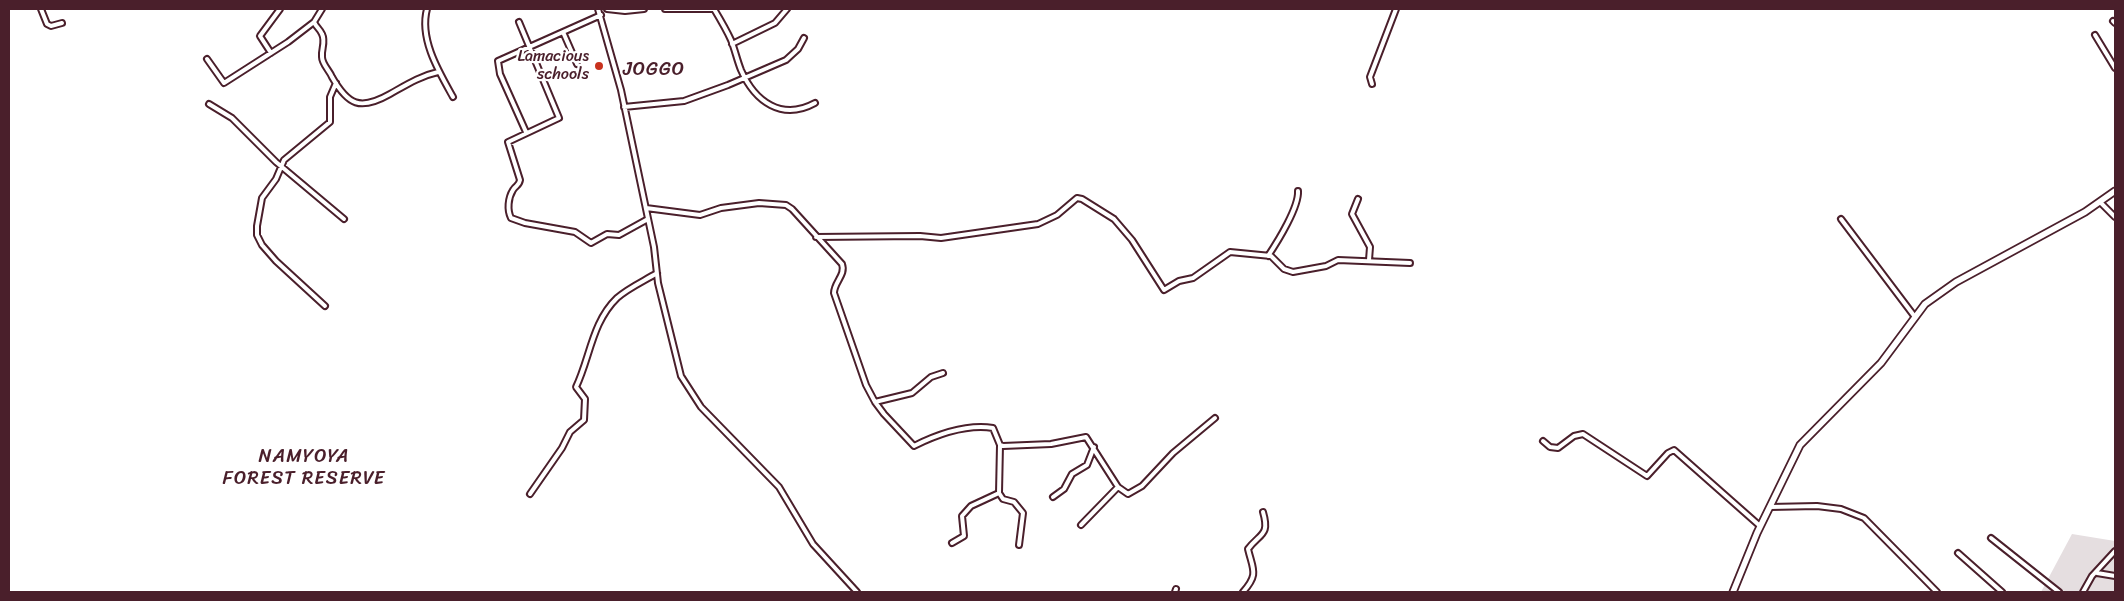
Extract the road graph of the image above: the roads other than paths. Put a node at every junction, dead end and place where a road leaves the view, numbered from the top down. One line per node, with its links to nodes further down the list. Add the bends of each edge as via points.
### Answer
1 (40, 9): 15 (street, via 47,24)
2 (280, 9): 21 (street, via 260,36)
3 (322, 9): 13 (street)
4 (427, 9): 25 (street, via 424,25)
5 (598, 9): 12 (street)
6 (607, 9): 7 (street)
7 (644, 9)
8 (665, 9): 9 (street)
9 (714, 9): 19 (street)
10 (787, 9): 19 (street, via 775,23)
11 (1396, 9): 28 (street, via 1370,77)
12 (601, 15): 16 (street); 32 (street)
13 (314, 22): 21 (street); 27 (street, via 324,40 324,64)
14 (519, 22): 20 (street)
15 (62, 23)
16 (563, 32): 20 (street); 23 (street)
17 (2095, 35): 24 (street)
18 (804, 38): 26 (street, via 792,56)
19 (732, 44): 26 (street)
20 (530, 46): 33 (street, via 498,61 500,74); 33 (street, via 559,118)
21 (271, 53): 22 (street, via 224,83)
22 (207, 60)
23 (577, 64)
24 (2115, 68)
25 (438, 72): 27 (street, via 424,75 389,95 357,104 346,97); 29 (street)
26 (745, 78): 30 (street, via 763,99 782,111 798,111); 32 (street, via 684,101)
27 (336, 83): 34 (street, via 330,97 330,122 302,143)
28 (1372, 84)
29 (454, 97)
30 (815, 103)
31 (209, 104): 34 (street, via 232,118)
32 (624, 107): 39 (street)
33 (526, 132): 43 (street, via 508,142 520,180 508,208 511,218 578,232 590,243 607,234 619,235)
34 (281, 165): 41 (street); 49 (street, via 276,179 262,198 257,236 291,278)
35 (1298, 191): 45 (street, via 1295,208)
36 (2115, 191): 38 (street)
37 (1358, 198): 46 (street, via 1352,214 1371,250)
38 (2101, 203): 40 (street); 50 (street, via 1956,282 1925,304)
39 (646, 208): 43 (street); 44 (street, via 700,215 730,206 778,203 792,209)
40 (2115, 217)
41 (344, 219)
42 (1841, 219): 50 (street)
43 (648, 220): 48 (street)
44 (816, 237): 45 (street, via 940,238 1038,224 1057,215 1077,198 1114,219 1132,240 1164,290 1179,281 1193,278 1230,252); 52 (street, via 842,264 834,293)
45 (1268, 256): 46 (street, via 1293,272 1326,266 1338,260)
46 (1369, 260): 47 (street)
47 (1410, 263)
48 (657, 273): 59 (street, via 618,296 599,323 576,387 585,399 586,416 582,424 570,432); 72 (street, via 675,357 687,387 701,407 779,487 813,544)
49 (325, 306)
50 (1915, 317): 61 (street, via 1880,363 1800,445)
51 (943, 373): 52 (street, via 931,377 912,393)
52 (875, 402): 55 (street, via 914,446 938,435 978,426 993,428)
53 (1215, 418): 57 (street, via 1173,453 1136,491 1128,494)
54 (1543, 441): 64 (street, via 1558,448 1574,436 1583,434 1647,476 1674,450)
55 (1000, 445): 56 (street, via 1051,444 1086,437); 58 (street)
56 (1094, 447): 57 (street); 60 (street, via 1087,465 1072,474 1064,489)
57 (1118, 486): 63 (street)
58 (999, 493): 66 (street, via 971,506 962,520 964,536); 67 (street, via 1003,500 1014,502 1023,513)
59 (530, 494)
60 (1053, 497)
61 (1770, 507): 64 (street); 75 (street, via 1833,508 1864,518)
62 (1263, 512): 73 (street, via 1266,531 1248,549 1254,576)
63 (1080, 525)
64 (1760, 526): 74 (street)
65 (1991, 538): 77 (street)
66 (952, 543)
67 (1019, 544)
68 (2115, 551): 70 (street)
69 (1958, 552): 76 (street)
70 (2097, 573): 71 (street); 78 (street)
71 (2115, 576)
72 (857, 592)
73 (1243, 592)
74 (1733, 592)
75 (1937, 592)
76 (2002, 592)
77 (2059, 592)
78 (2083, 592)

